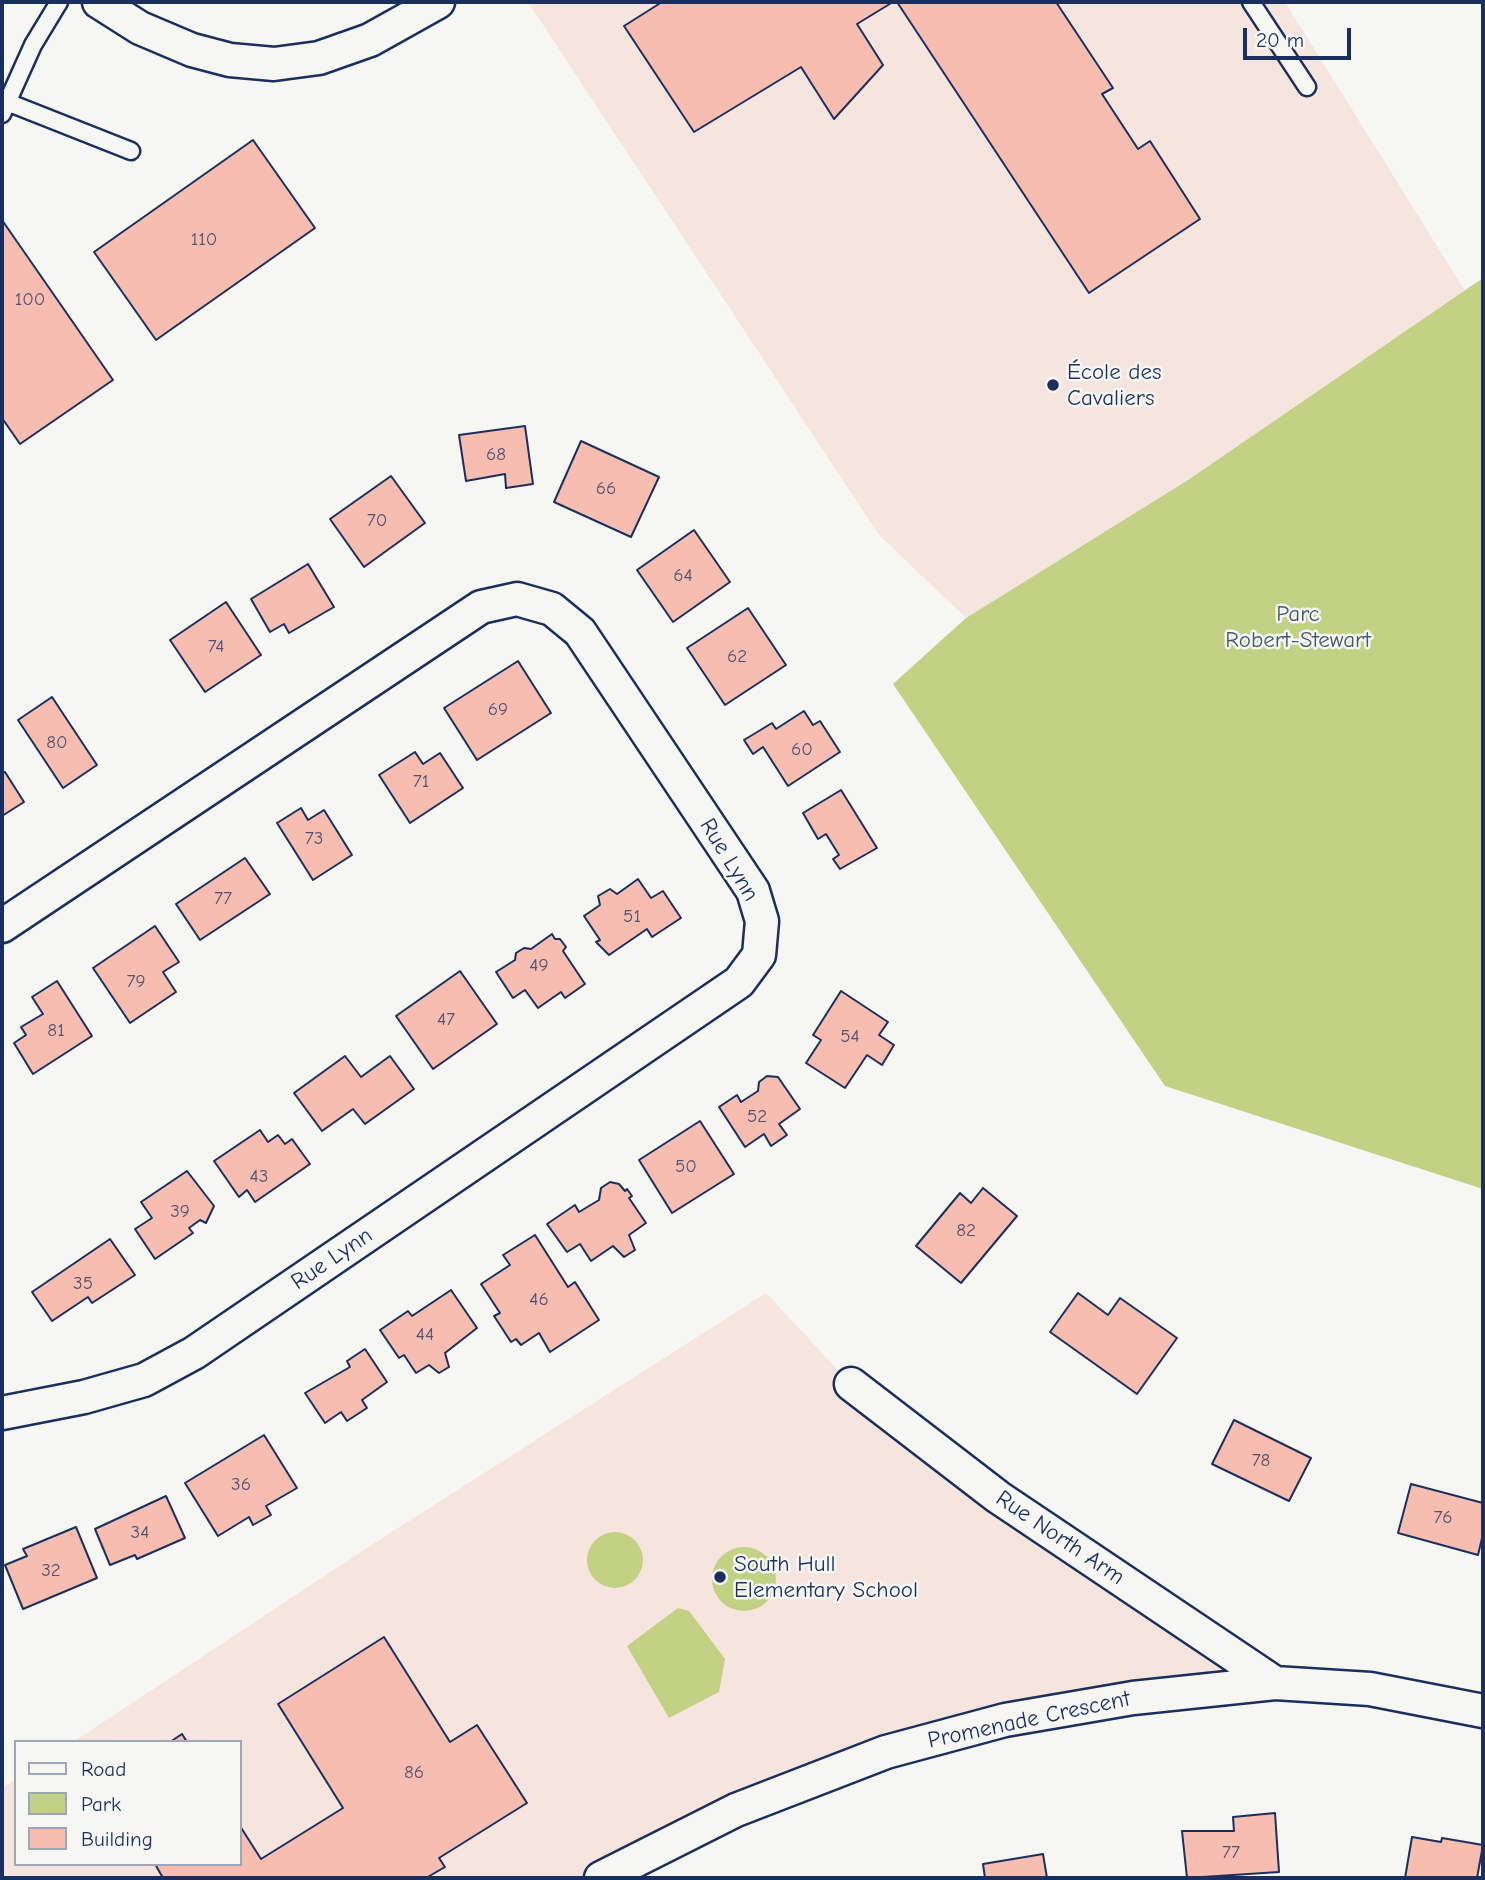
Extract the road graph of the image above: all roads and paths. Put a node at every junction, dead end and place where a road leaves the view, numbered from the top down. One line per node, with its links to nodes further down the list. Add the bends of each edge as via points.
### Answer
1 (60, 2): 6 (lane, via 33,45)
2 (99, 2): 3 (street, via 140,28 192,50 274,64 318,58 370,40)
3 (438, 2)
4 (1251, 2): 5 (lane)
5 (1307, 87)
6 (5, 108): 7 (lane)
7 (131, 151)
8 (2, 926): 10 (street, Rue Lynn, via 481,607 517,599 552,609 580,632 753,891 762,921 759,955 739,982 194,1353 144,1380)
9 (852, 1384): 11 (street, Rue North Arm, via 998,1497)
10 (2, 1413)
11 (1275, 1683): 12 (street, Promenade Crescent, via 1370,1689); 13 (street, Promenade Crescent, via 1133,1698 1005,1720 886,1752 736,1810)
12 (1483, 1711)
13 (601, 1878)

